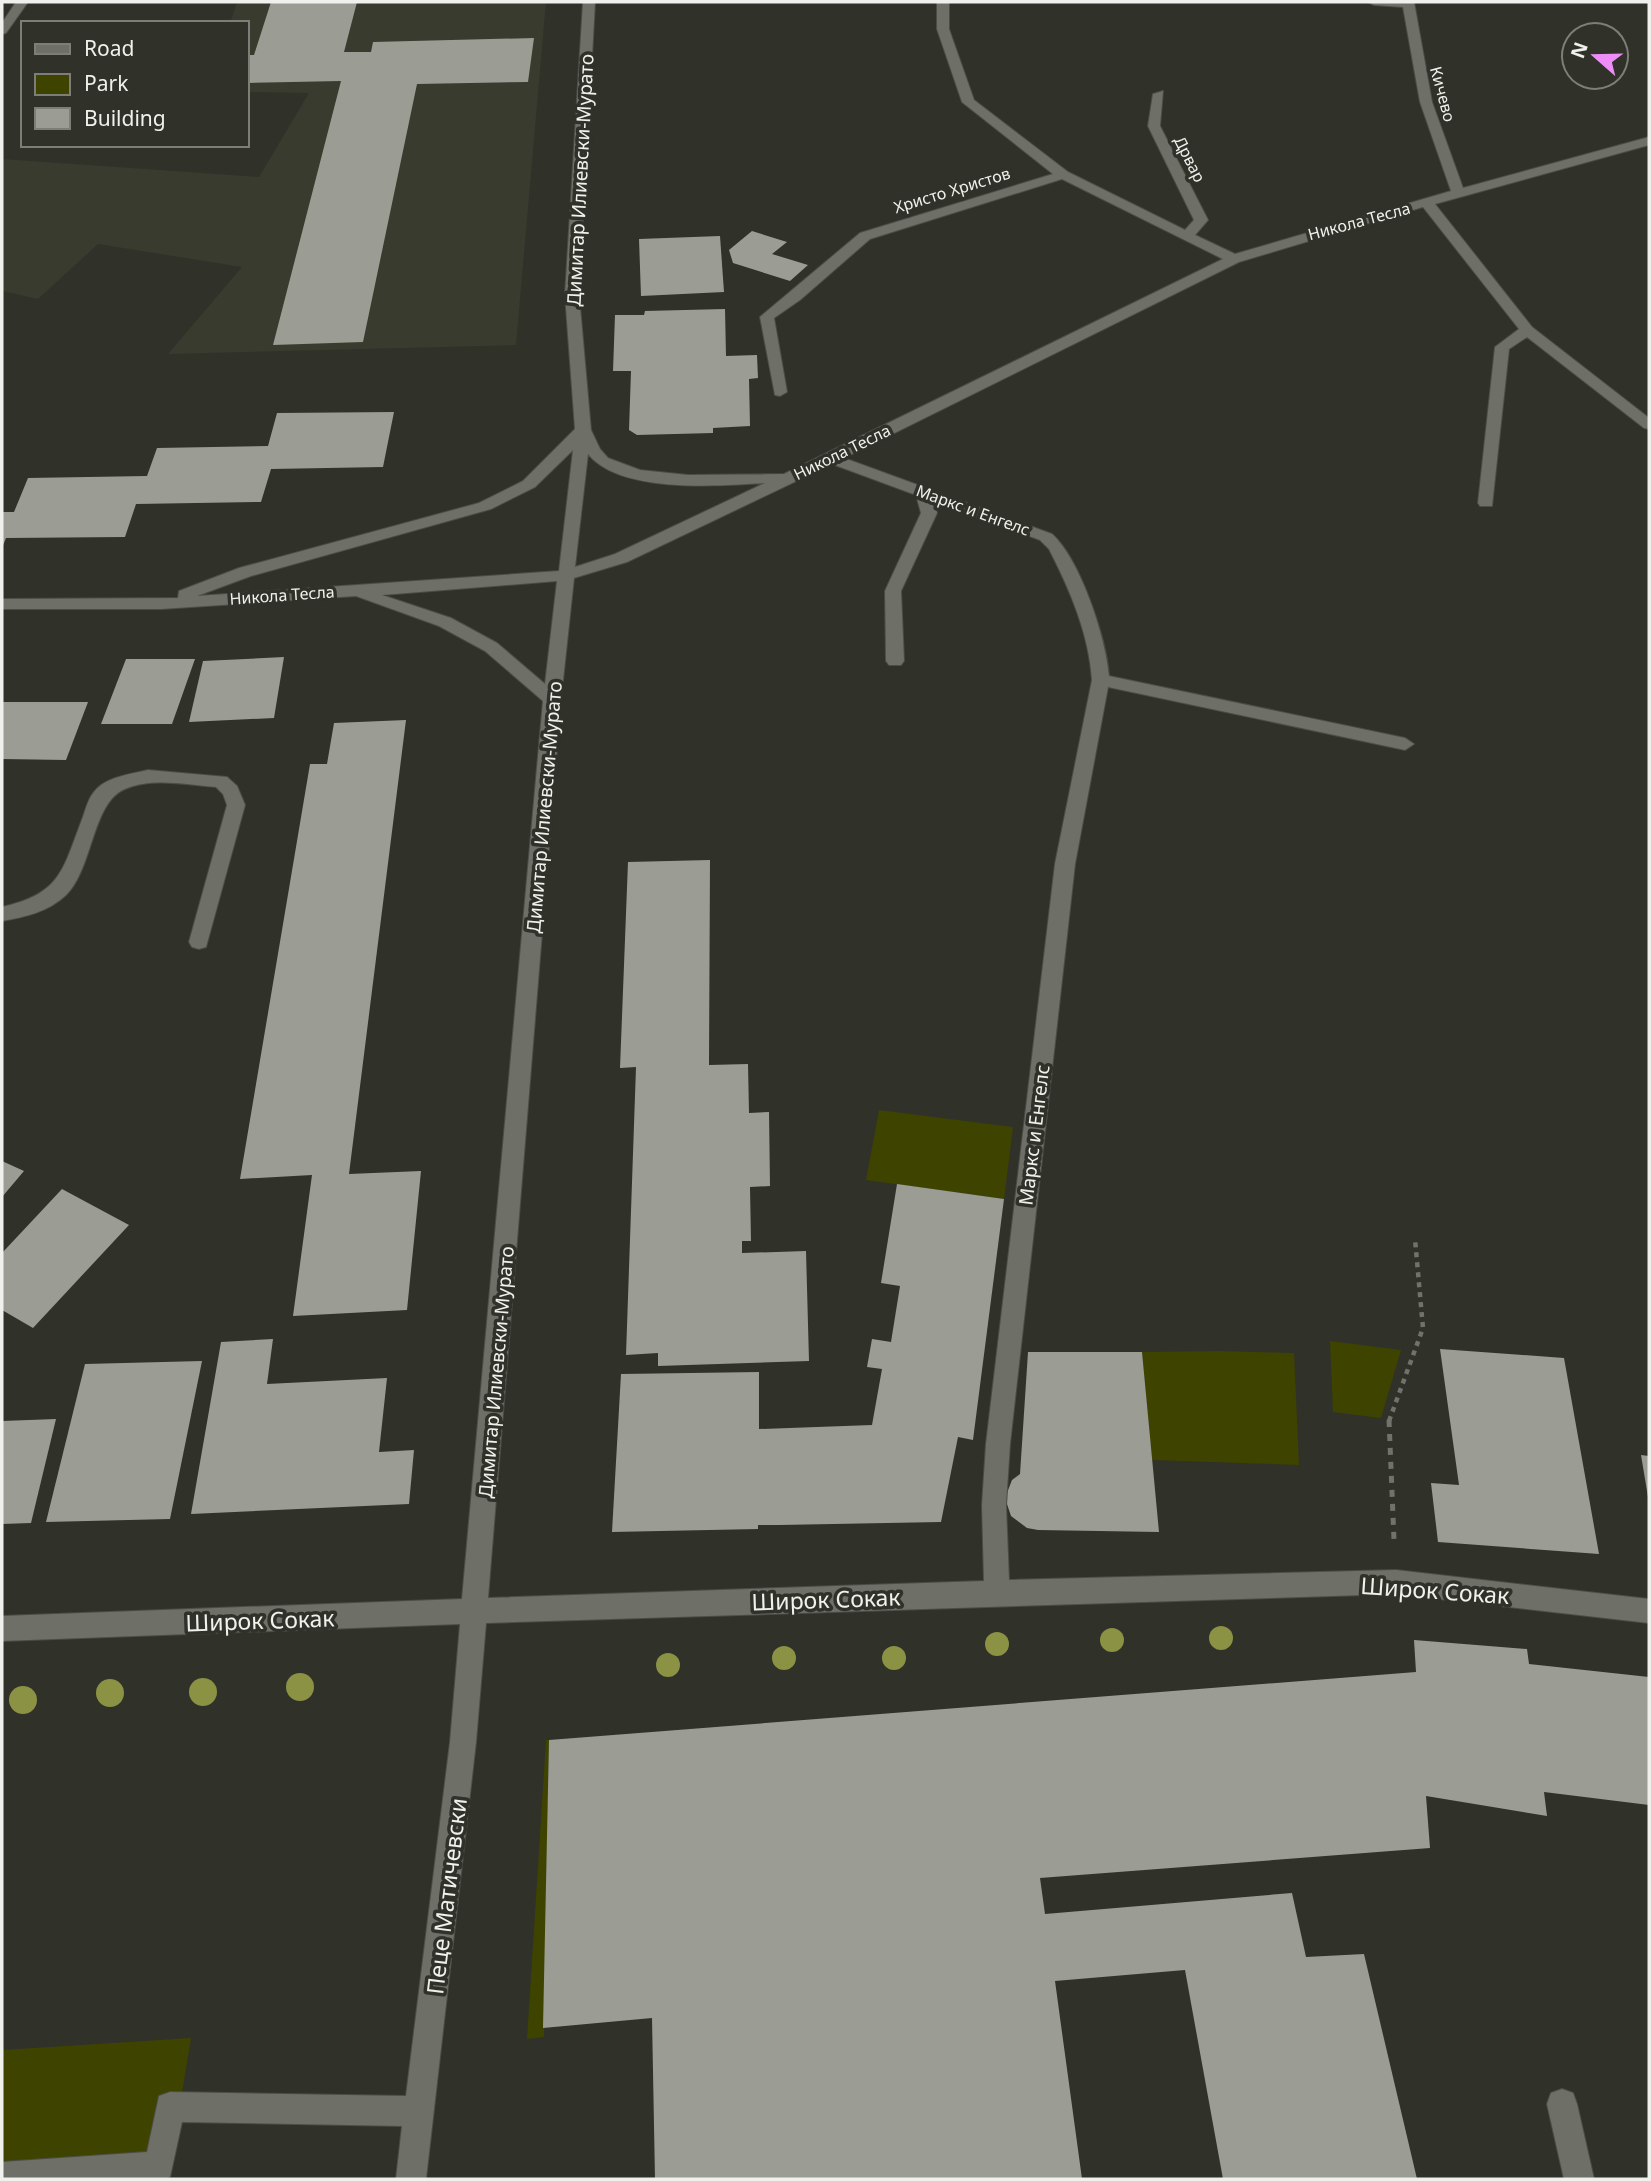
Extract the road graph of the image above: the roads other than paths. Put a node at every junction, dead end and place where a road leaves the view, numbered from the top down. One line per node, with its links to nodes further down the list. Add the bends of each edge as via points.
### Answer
1 (22, 2): 6 (street)
2 (589, 2): 17 (street, Димитар Илиевски-Мурато, via 572,295)
3 (943, 2): 9 (street, via 943,29 968,102)
4 (1374, 2): 5 (street)
5 (1408, 3): 10 (street, Кичево, via 1426,102)
6 (5, 34)
7 (1159, 94): 12 (street, Дрвар, via 1154,126 1201,220)
8 (1649, 141): 10 (street, Никола Тесла)
9 (1063, 174): 12 (street); 15 (street, Христо Христов, via 865,236 767,317)
10 (1458, 193): 11 (street, Никола Тесла)
11 (1426, 202): 13 (street, Никола Тесла); 14 (street)
12 (1188, 234): 13 (street)
13 (1234, 259): 18 (street, Никола Тесла)
14 (1527, 330): 16 (street); 21 (street, via 1502,347)
15 (780, 392)
16 (1649, 425)
17 (583, 430): 19 (street, via 591,449 604,462 639,475); 22 (street, Димитар Илиевски-Мурато); 25 (street, via 529,484 485,506 244,572)
18 (831, 458): 19 (street, Никола Тесла); 20 (street, Маркс и Енгелс)
19 (788, 478): 22 (street, Никола Тесла, via 606,565)
20 (923, 492): 26 (street, via 929,513 894,591); 27 (street, Маркс и Енгелс, via 1034,532 1056,546 1089,622)
21 (1486, 503)
22 (566, 575): 23 (street, Никола Тесла); 28 (street, Димитар Илиевски-Мурато)
23 (351, 590): 25 (street, Никола Тесла); 28 (street, via 446,622 491,647)
24 (2, 604): 25 (street, Никола Тесла)
25 (161, 604)
26 (895, 661)
27 (1101, 680): 29 (street); 32 (street, Маркс и Енгелс, via 1065,864 998,1444 994,1505)
28 (552, 699): 34 (street, Димитар Илиевски-Мурато)
29 (1405, 744)
30 (2, 914): 31 (street, via 34,907 60,889 75,864 101,795 118,784 148,776 221,782 236,805)
31 (199, 942)
32 (997, 1593): 33 (street, Широк Сокак, via 1396,1582); 34 (street, Широк Сокак)
33 (1649, 1611)
34 (475, 1612): 35 (street, Широк Сокак); 37 (street, Пеце Матичевски)
35 (2, 1628)
36 (1562, 2104): 40 (street)
37 (420, 2111): 38 (street, via 170,2108 159,2165); 39 (street, Пеце Матичевски)
38 (2, 2177)
39 (411, 2179)
40 (1579, 2179)

